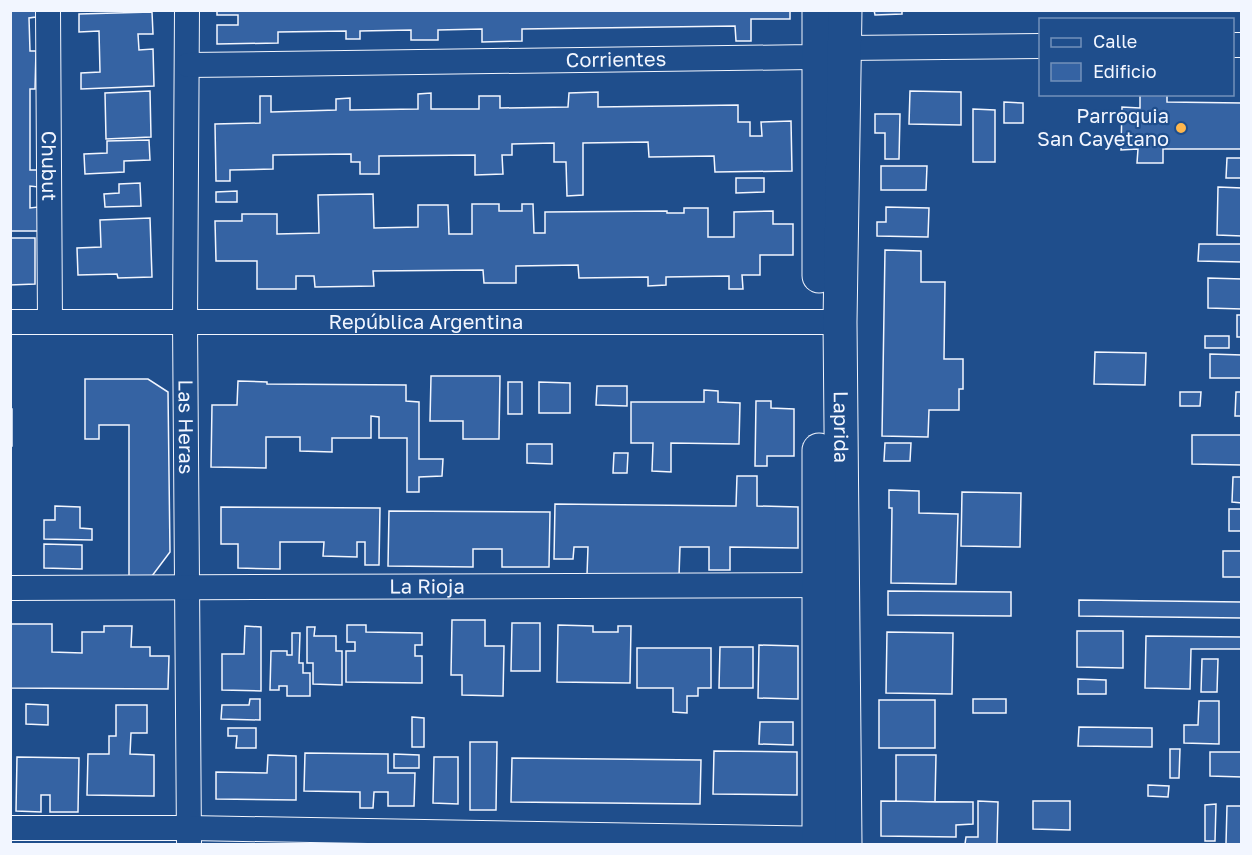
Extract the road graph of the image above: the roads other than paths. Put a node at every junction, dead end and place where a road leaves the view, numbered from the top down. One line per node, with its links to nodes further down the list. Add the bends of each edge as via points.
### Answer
1 (48, 10): 9 (street, Chubut)
2 (187, 10): 7 (street, Las Heras)
3 (819, 10): 6 (main road, Laprida)
4 (845, 10): 6 (main road, Laprida)
5 (1039, 46): 6 (street, Corrientes)
6 (832, 51): 7 (street, Corrientes, via 811,57); 11 (main road, Laprida)
7 (188, 66): 10 (street, Las Heras)
8 (10, 322): 9 (street, República Argentina)
9 (50, 322): 10 (street, República Argentina)
10 (184, 322): 11 (street, República Argentina); 13 (street, Las Heras)
11 (830, 322): 12 (main road, Laprida)
12 (831, 585): 13 (street, La Rioja); 17 (main road, Laprida)
13 (187, 587): 14 (street, La Rioja); 16 (street, Las Heras)
14 (10, 588)
15 (10, 828): 16 (street)
16 (189, 836): 17 (street)
17 (832, 842)

